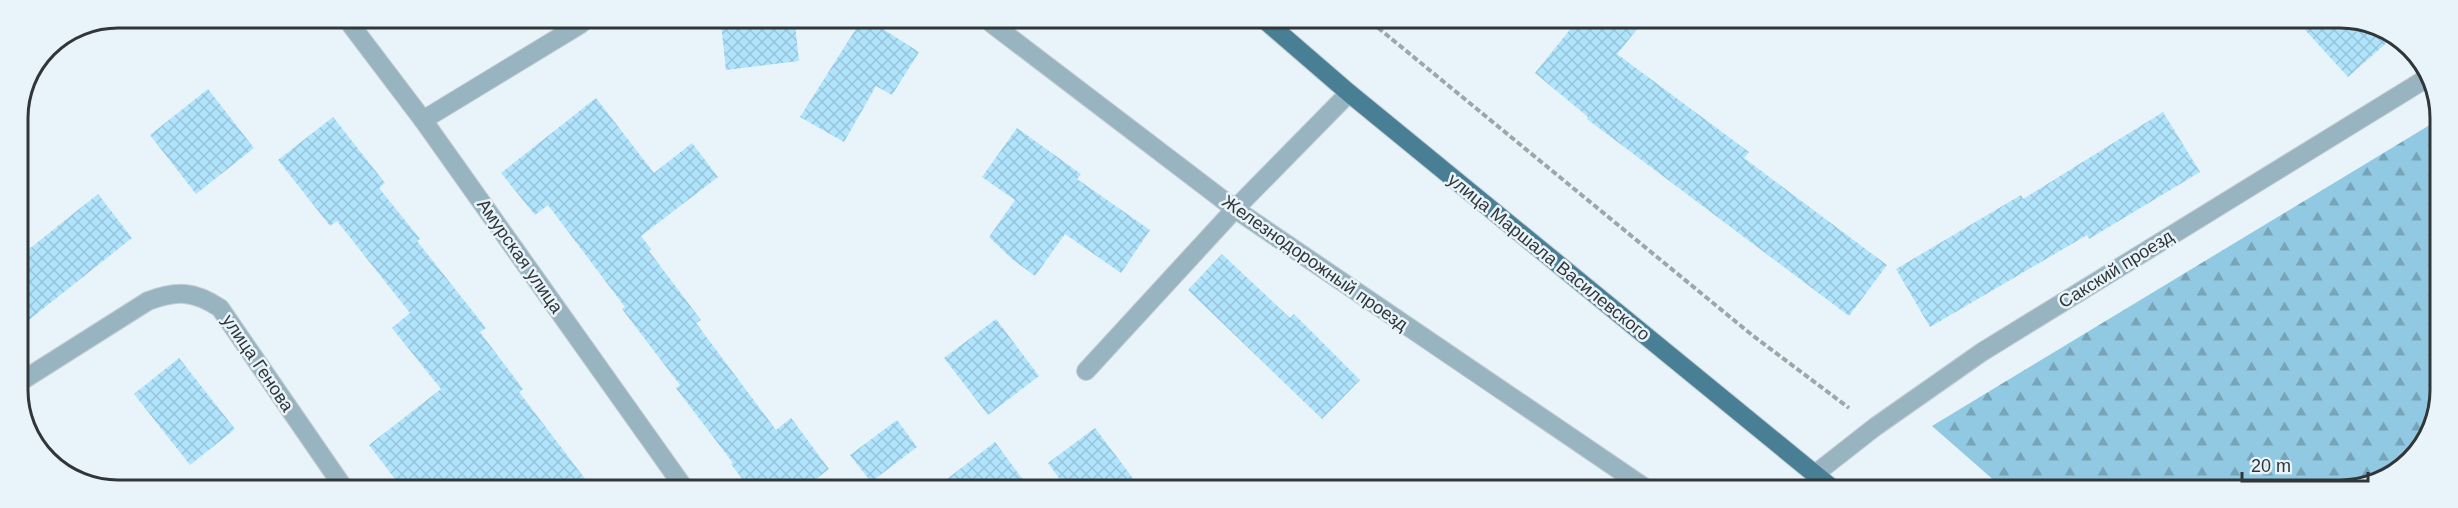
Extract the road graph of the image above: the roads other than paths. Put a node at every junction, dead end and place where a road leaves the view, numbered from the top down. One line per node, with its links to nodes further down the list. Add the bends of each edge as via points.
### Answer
1 (353, 28): 7 (street, Амурская улица)
2 (574, 28): 7 (street)
3 (998, 28): 8 (street, Железнодорожный проезд)
4 (1274, 28): 6 (main road, улица Маршала Василевского)
5 (2421, 82): 11 (street, Сакский проезд, via 1982,352)
6 (1349, 93): 8 (street); 11 (main road, улица Маршала Василевского)
7 (423, 120): 15 (street, Амурская улица)
8 (1235, 209): 9 (street); 12 (street, Железнодорожный проезд)
9 (1086, 371)
10 (28, 377): 14 (street, улица Генова, via 148,301 166,294 204,298 220,308)
11 (1815, 474): 13 (main road, улица Маршала Василевского)
12 (1633, 479)
13 (1821, 479)
14 (338, 480)
15 (678, 480)

